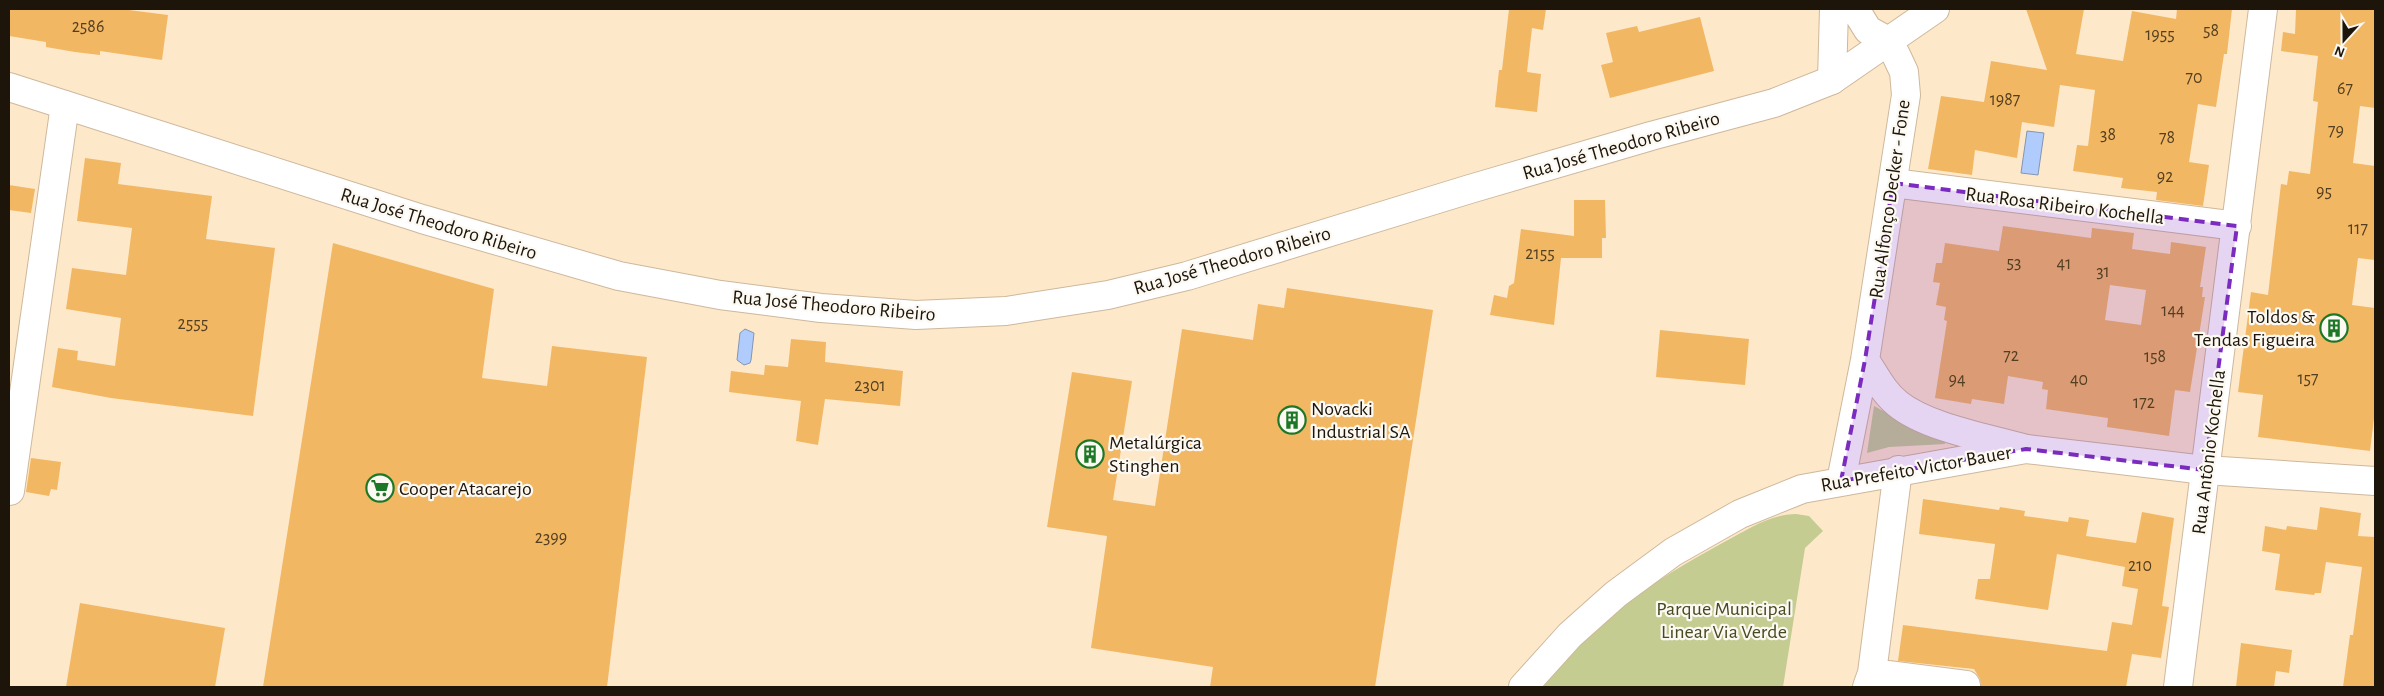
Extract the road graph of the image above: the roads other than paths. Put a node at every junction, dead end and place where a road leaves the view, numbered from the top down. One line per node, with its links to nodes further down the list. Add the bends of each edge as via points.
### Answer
1 (1834, 9): 6 (main road)
2 (1855, 9): 5 (main road, via 1868,30)
3 (1935, 9): 5 (main road, Rua José Theodoro Ribeiro)
4 (2263, 9): 10 (main road, Rua Antônio Kochella)
5 (1888, 41): 6 (main road, Rua José Theodoro Ribeiro); 9 (main road, Rua Alfonço Decker - Fone, via 1904,72 1906,95)
6 (1832, 80): 8 (main road, Rua José Theodoro Ribeiro, via 1774,102 1470,189 1187,276 1108,295 1006,311 916,315 821,308 720,295 619,276 422,219)
7 (9, 87): 8 (main road, Rua José Theodoro Ribeiro)
8 (65, 105): 17 (main road)
9 (1893, 183): 10 (main road, Rua Rosa Ribeiro Kochella); 11 (main road, Rua Alfonço Decker - Fone)
10 (2237, 226): 14 (main road, Rua Antônio Kochella)
11 (1865, 360): 12 (main road, via 1882,387 1916,416); 15 (main road, Rua Alfonço Decker - Fone)
12 (2026, 449): 13 (main road, Rua Prefeito Victor Bauer); 14 (main road, Rua Prefeito Victor Bauer)
13 (1898, 470): 15 (main road, Rua Prefeito Victor Bauer); 18 (main road)
14 (2205, 470): 16 (main road, Rua Prefeito Victor Bauer); 21 (main road, Rua Antônio Kochella)
15 (1841, 481): 20 (main road, Rua Prefeito Victor Bauer, via 1802,489 1740,514 1673,552 1616,594 1570,635)
16 (2375, 481)
17 (10, 491)
18 (1869, 680): 19 (main road)
19 (1966, 685)
20 (1522, 687)
21 (2178, 687)

